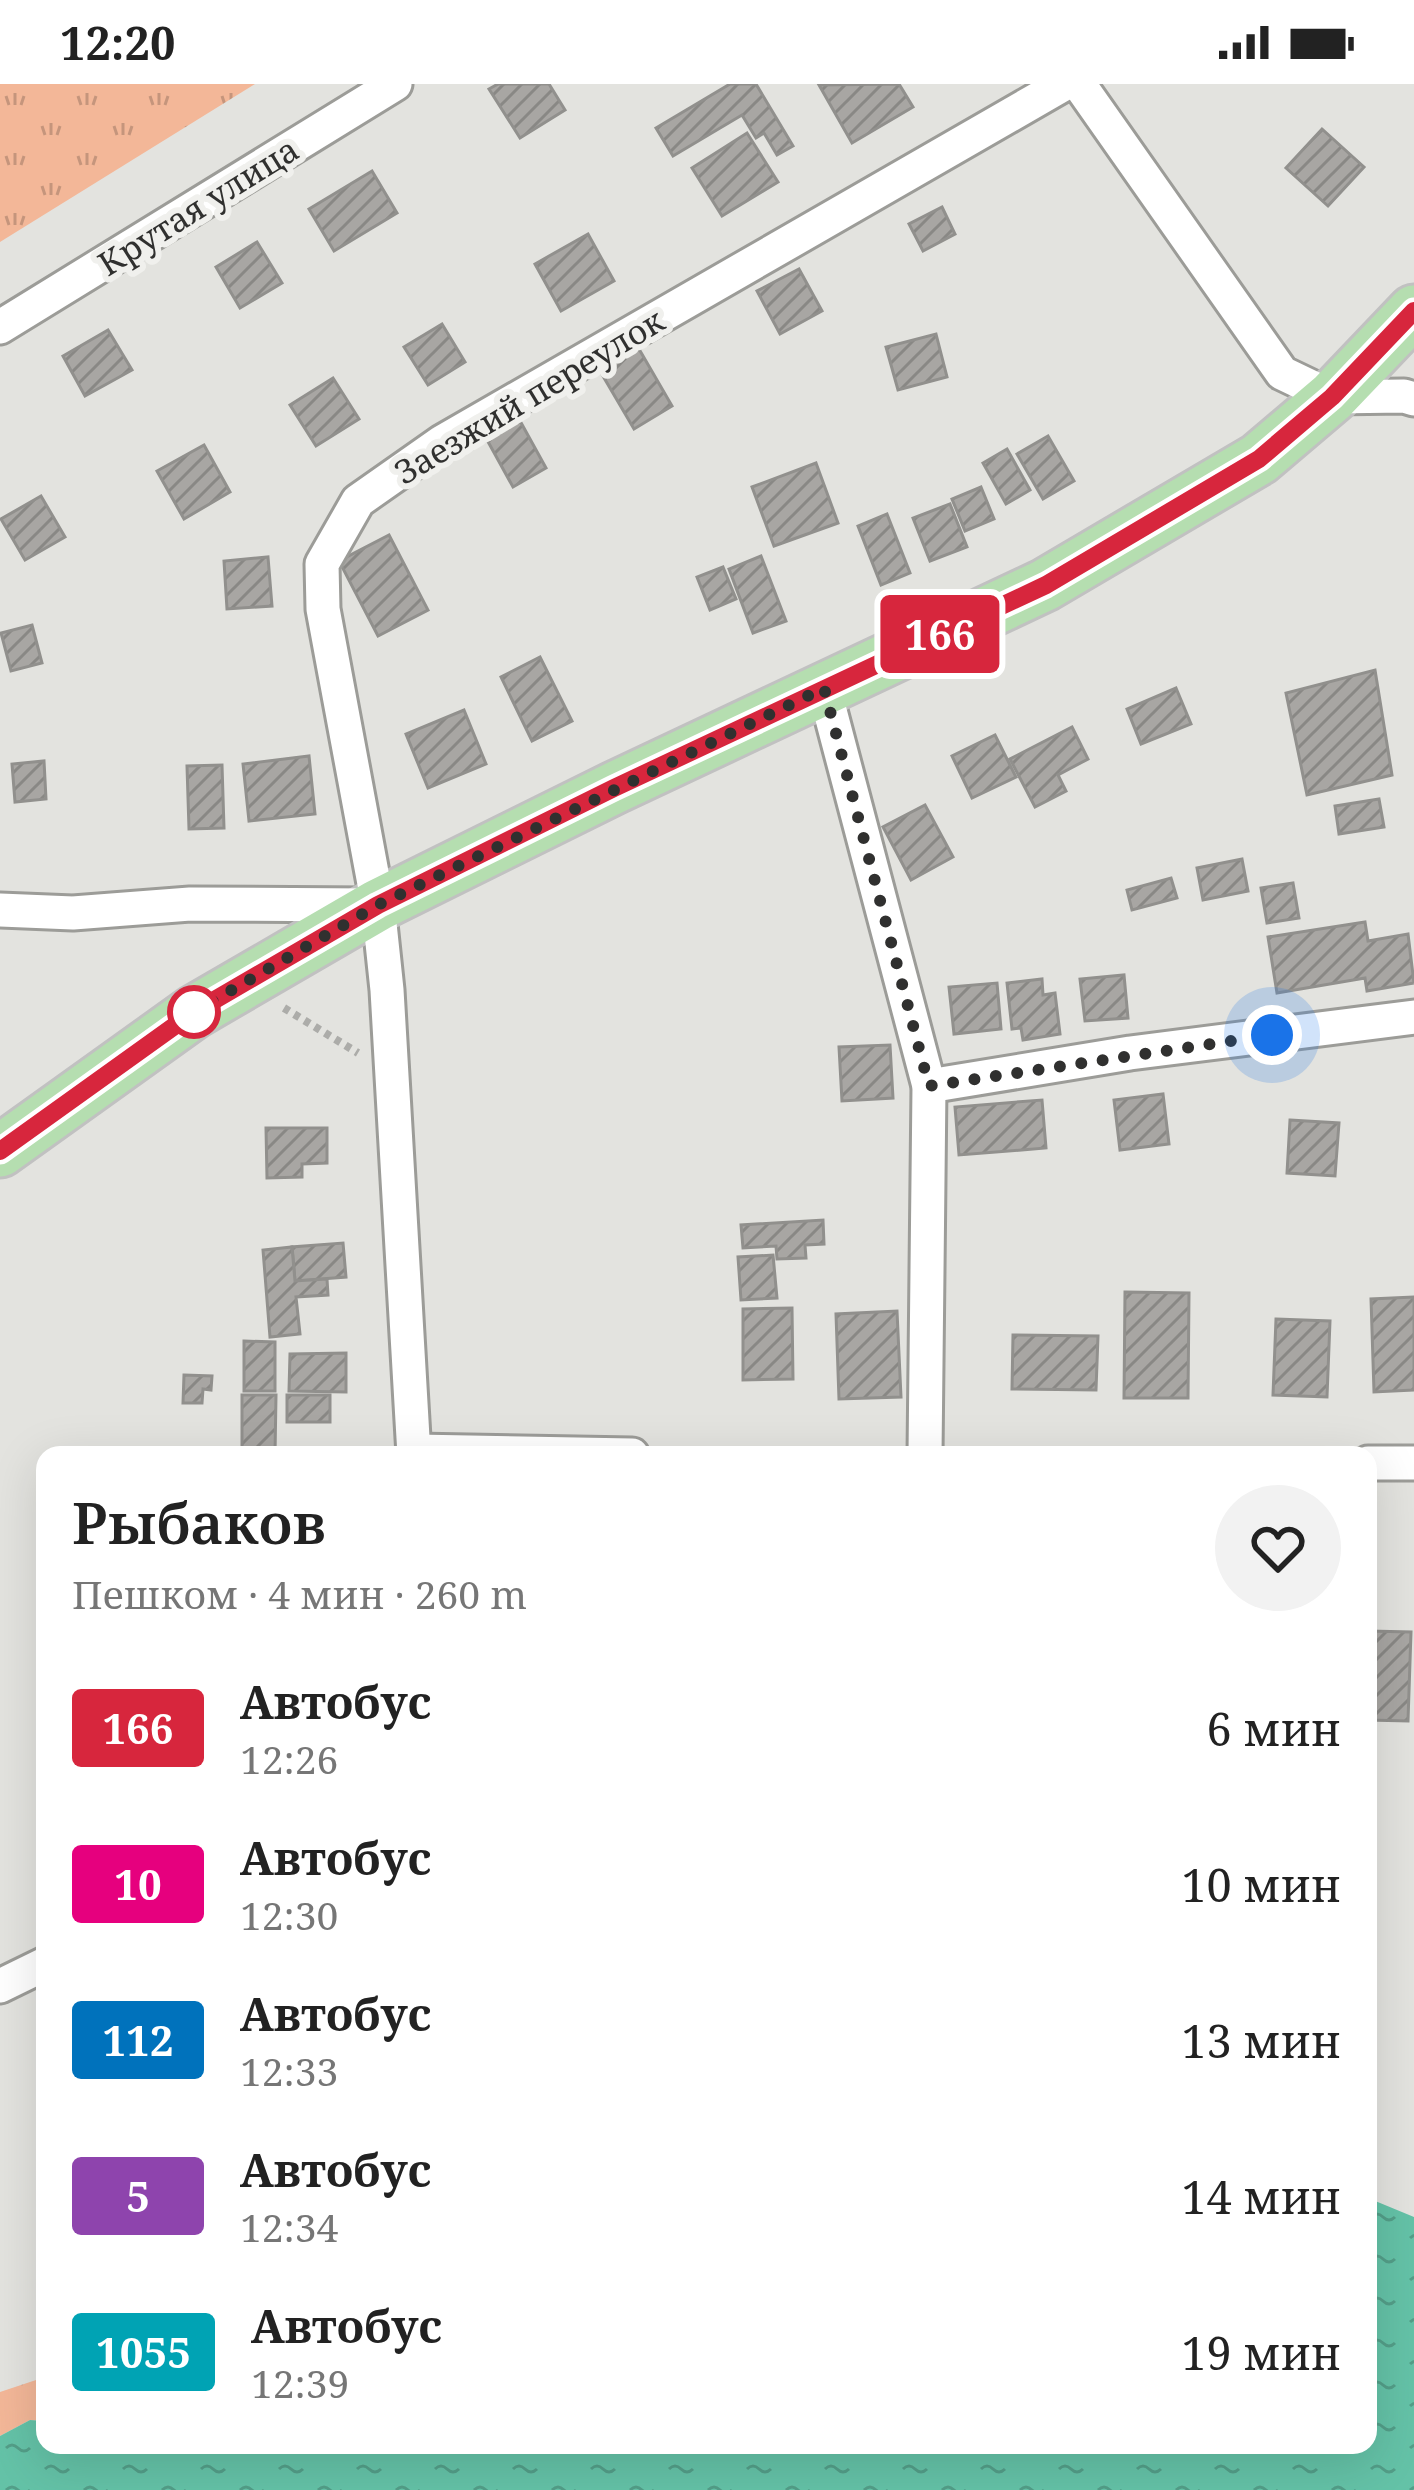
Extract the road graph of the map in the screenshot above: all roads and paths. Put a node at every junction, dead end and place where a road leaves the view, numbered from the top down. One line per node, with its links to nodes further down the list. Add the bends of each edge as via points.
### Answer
1 (395, 84): 5 (street, Крутая улица)
2 (1064, 84): 9 (street, Заезжий переулок, via 442,442 358,501 322,564 323,609)
3 (1079, 84): 6 (street, via 1282,373)
4 (1414, 311): 6 (main road)
5 (0, 328)
6 (1332, 397): 7 (street); 8 (main road, via 1259,459 1046,585)
7 (1414, 399)
8 (824, 688): 9 (main road); 14 (street)
9 (378, 905): 10 (street); 13 (street, Заезжий переулок); 15 (main road, via 194,1012)
10 (0, 910)
11 (277, 1004): 13 (path)
12 (1414, 1017): 14 (street)
13 (393, 1078): 16 (street, Заезжий переулок)
14 (929, 1086): 17 (street)
15 (0, 1151)
16 (414, 1446)
17 (925, 1446)
18 (1377, 1462): 19 (street)
19 (1414, 1463)
20 (36, 1968): 21 (street)
21 (0, 1986)

